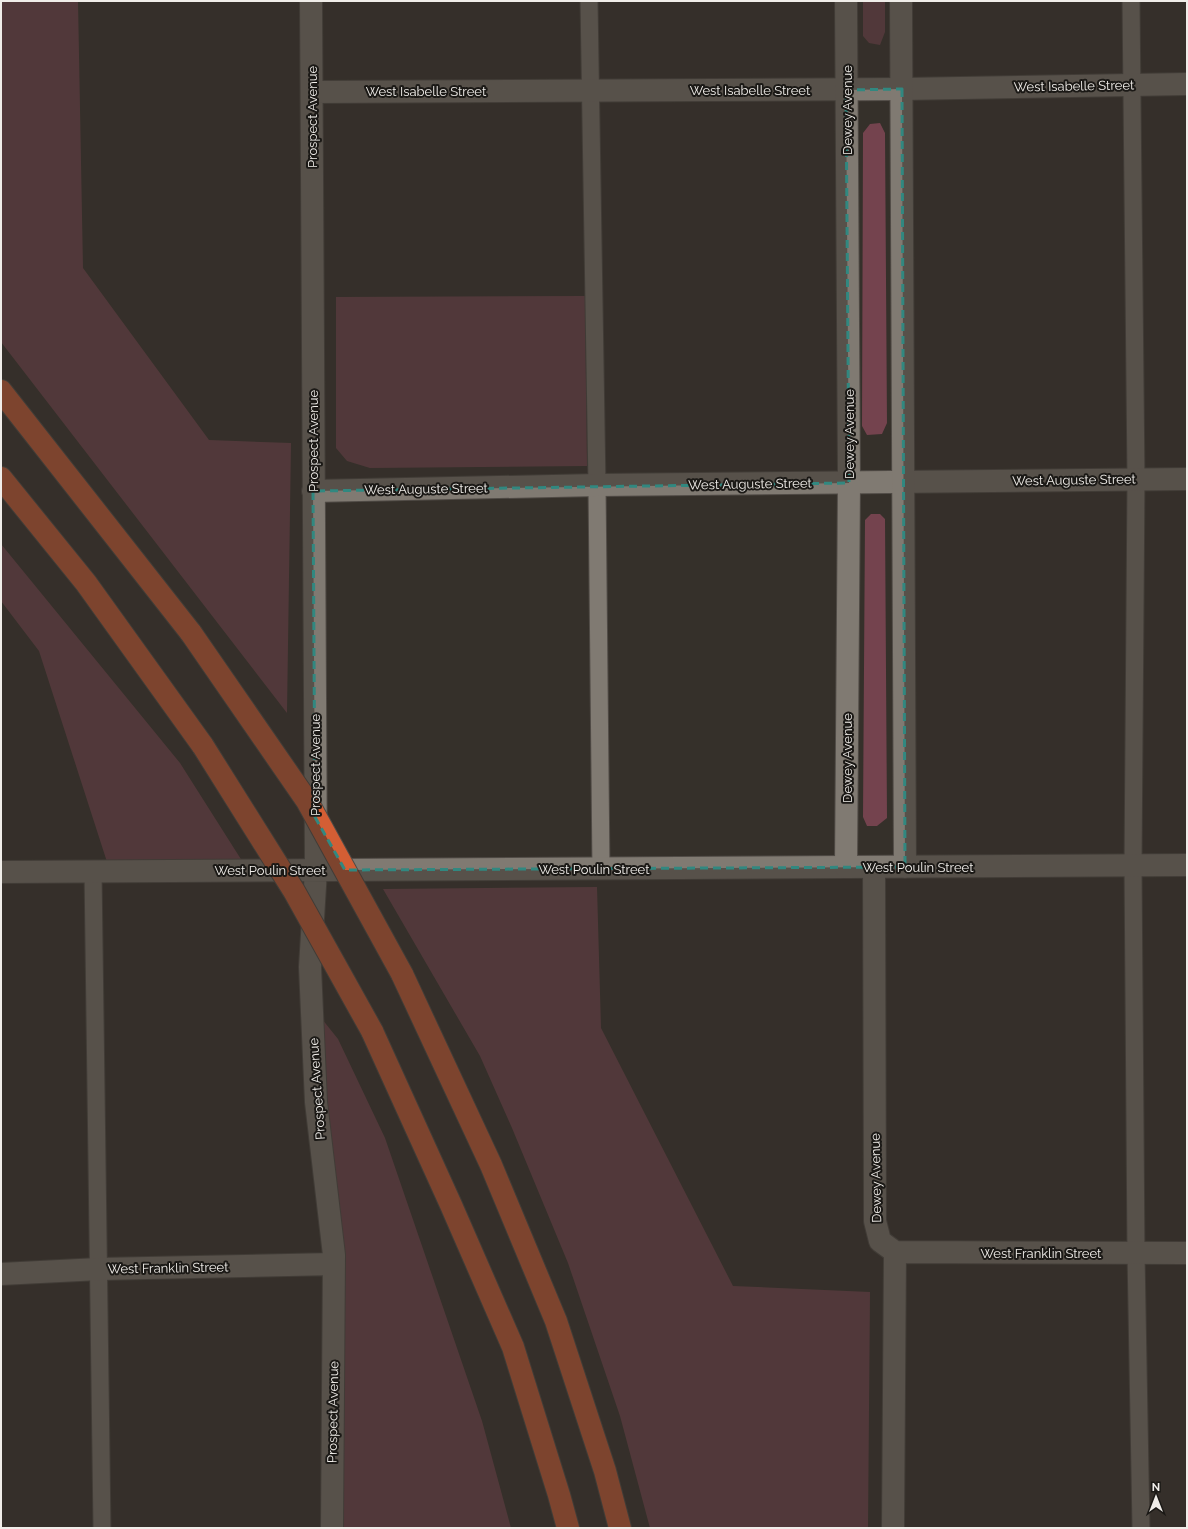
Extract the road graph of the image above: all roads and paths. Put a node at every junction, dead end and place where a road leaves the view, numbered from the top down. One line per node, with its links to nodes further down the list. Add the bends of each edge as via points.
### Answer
1 (311, 1): 11 (street, Prospect Avenue)
2 (589, 1): 10 (lane)
3 (846, 1): 9 (street, Dewey Avenue)
4 (901, 1): 8 (street)
5 (1131, 1): 7 (lane)
6 (1187, 84): 7 (street, West Isabelle Street)
7 (1132, 85): 8 (street, West Isabelle Street); 14 (lane)
8 (902, 89): 9 (street, West Isabelle Street); 17 (street)
9 (846, 90): 10 (street, West Isabelle Street); 16 (street, Dewey Avenue)
10 (591, 91): 11 (street, West Isabelle Street); 18 (lane)
11 (312, 92): 19 (street, Prospect Avenue)
12 (1, 392): 38 (highway, bridge, via 191,633 307,801 402,974 491,1165 556,1321 605,1471)
13 (1, 478): 37 (highway, bridge, via 86,583 203,746 294,891 372,1031 513,1347)
14 (1136, 479): 15 (street, West Auguste Street); 17 (street, West Auguste Street); 21 (lane)
15 (1187, 479)
16 (849, 483): 17 (street, West Auguste Street); 18 (street, West Auguste Street); 22 (street, Dewey Avenue)
17 (903, 483): 24 (street)
18 (598, 485): 19 (street, West Auguste Street); 25 (lane)
19 (313, 491): 26 (street, Prospect Avenue)
20 (1187, 865): 21 (street, West Poulin Street)
21 (1133, 866): 24 (street, West Poulin Street); 31 (lane)
22 (846, 867): 23 (street, West Poulin Street); 25 (street, West Poulin Street)
23 (874, 867): 24 (street, West Poulin Street); 29 (street, Dewey Avenue, via 875,1221 880,1241)
24 (905, 867)
25 (601, 869): 26 (street, West Poulin Street)
26 (316, 870): 27 (street, West Poulin Street); 32 (street, Prospect Avenue, via 310,967 315,1094)
27 (93, 871): 28 (street, West Poulin Street); 33 (lane)
28 (1, 872)
29 (895, 1252): 31 (street, West Franklin Street); 39 (street)
30 (1187, 1253): 31 (street, West Franklin Street)
31 (1136, 1254): 40 (lane)
32 (334, 1264): 33 (street, West Franklin Street); 36 (street, Prospect Avenue)
33 (99, 1269): 34 (street, West Franklin Street); 35 (lane)
34 (1, 1274)
35 (102, 1528)
36 (332, 1528)
37 (568, 1528)
38 (620, 1528)
39 (893, 1528)
40 (1141, 1528)

